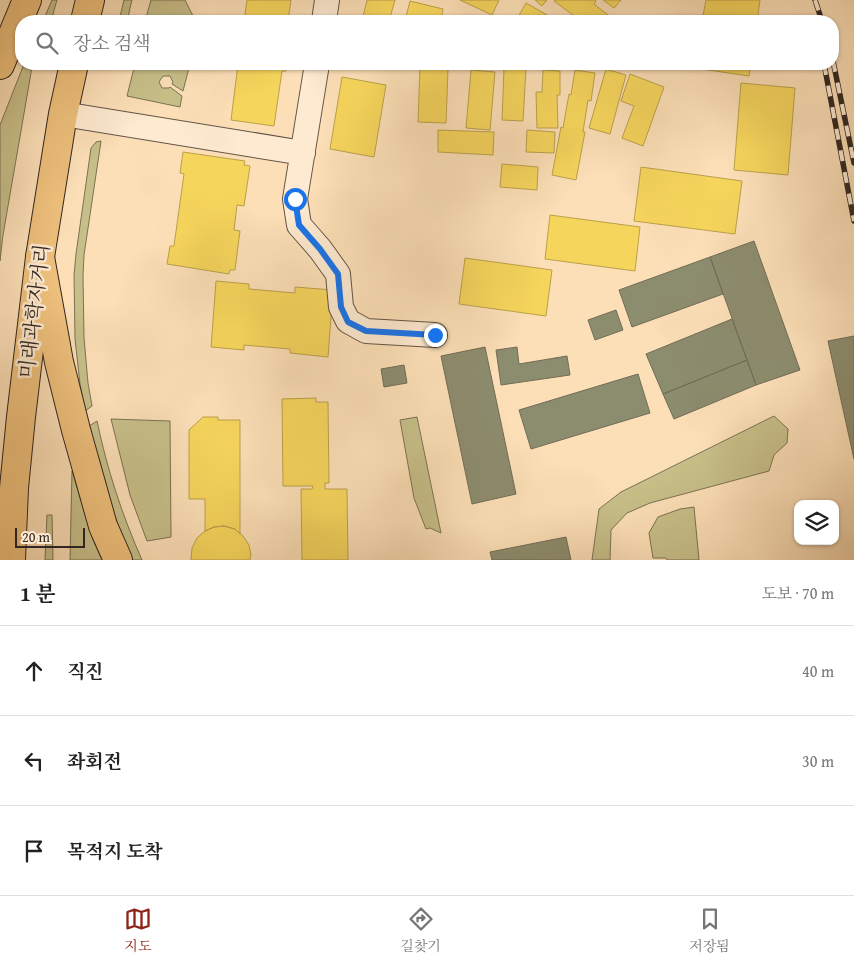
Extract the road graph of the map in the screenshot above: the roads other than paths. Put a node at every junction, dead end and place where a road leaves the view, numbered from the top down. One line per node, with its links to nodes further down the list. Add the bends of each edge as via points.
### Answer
1 (27, 0): 4 (main road)
2 (90, 0): 5 (main road)
3 (327, 0): 6 (street)
4 (21, 15)
5 (86, 15)
6 (325, 15)
7 (15, 29): 8 (main road)
8 (0, 65)
9 (73, 70): 11 (main road, 미래과학자거리)
10 (316, 70): 12 (street)
11 (63, 114): 12 (street); 13 (main road, 미래과학자거리)
12 (303, 153): 14 (street, via 295,199 299,225 338,274 341,307 348,322 366,331)
13 (40, 256): 15 (main road, 미래과학자거리, via 14,488); 16 (main road, via 58,362 103,526)
14 (435, 335)
15 (11, 560)
16 (118, 560)

